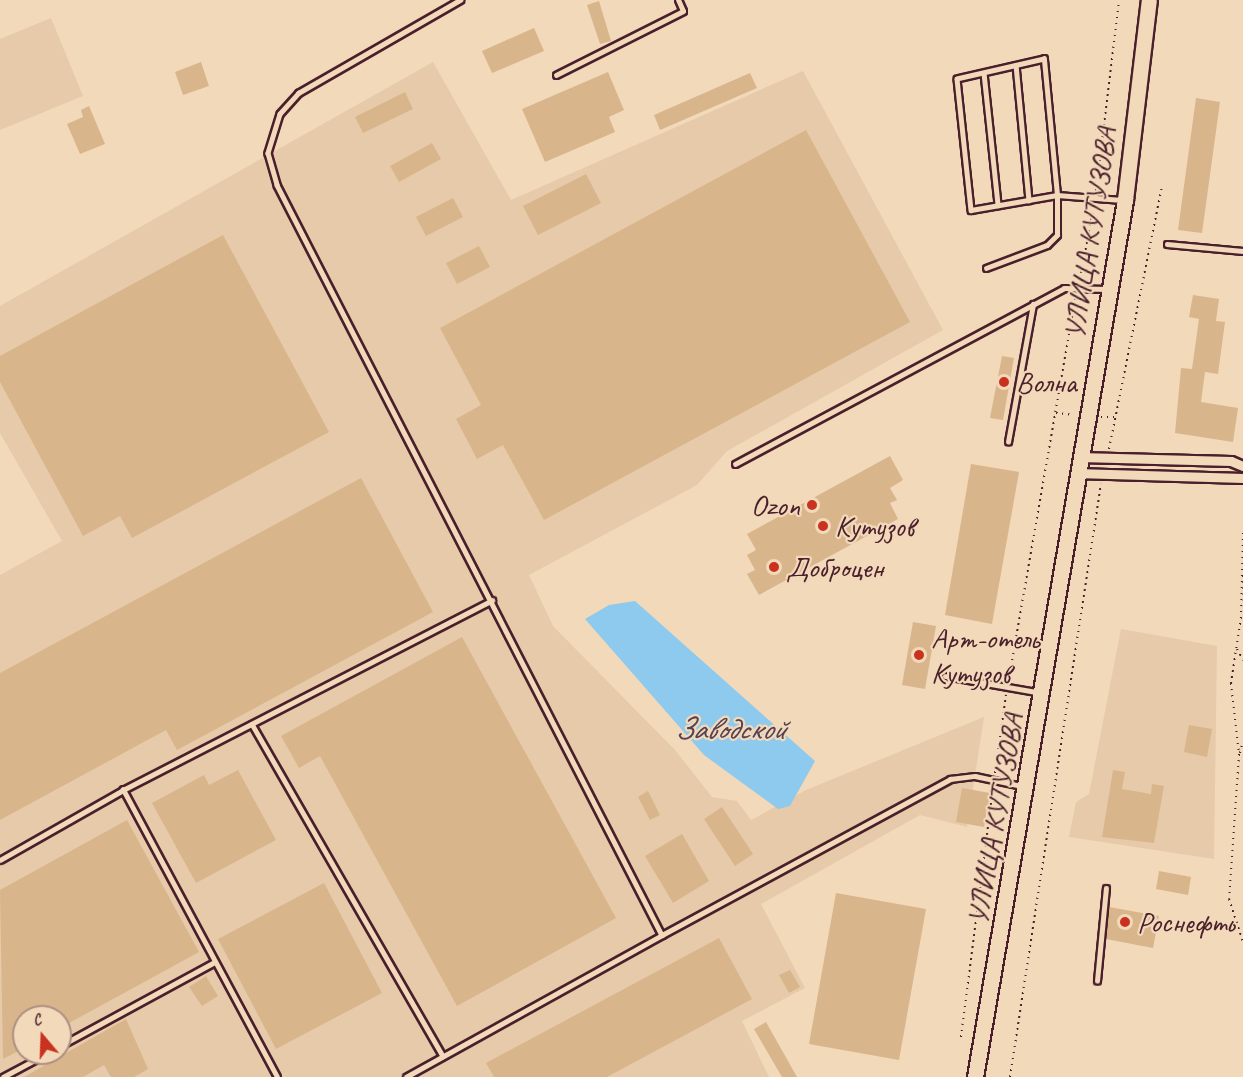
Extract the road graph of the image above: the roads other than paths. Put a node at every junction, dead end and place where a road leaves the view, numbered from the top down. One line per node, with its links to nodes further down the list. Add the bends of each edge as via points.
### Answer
1 (460, 0): 22 (lane, via 299,93 280,114 268,153 277,185)
2 (678, 0): 6 (lane, via 683,11)
3 (1149, 0): 9 (main road, УЛИЦА КУТУЗОВА)
4 (1016, 65): 5 (lane); 7 (lane, via 1044,59); 8 (lane)
5 (984, 72): 10 (lane); 10 (lane, via 957,79 971,210)
6 (556, 75)
7 (1057, 195): 8 (lane); 9 (lane); 13 (lane, via 1054,240)
8 (1029, 200): 10 (lane)
9 (1125, 200): 14 (main road, УЛИЦА КУТУЗОВА)
10 (998, 205)
11 (1167, 244): 12 (lane)
12 (1243, 250)
13 (986, 268)
14 (1110, 289): 15 (lane, via 1079,285); 17 (main road, УЛИЦА КУТУЗОВА)
15 (1033, 304): 16 (lane); 18 (lane)
16 (1008, 442)
17 (1079, 457): 19 (street, via 1231,461); 20 (main road, УЛИЦА КУТУЗОВА)
18 (735, 464)
19 (1243, 466)
20 (1076, 474): 21 (street); 24 (main road, УЛИЦА КУТУЗОВА)
21 (1243, 478)
22 (492, 600): 25 (lane); 30 (lane)
23 (945, 676): 24 (lane)
24 (1044, 693): 26 (main road, УЛИЦА КУТУЗОВА)
25 (252, 724): 27 (lane); 34 (lane)
26 (1028, 787): 30 (lane, via 994,780 950,779); 39 (main road, УЛИЦА КУТУЗОВА)
27 (123, 790): 28 (lane); 31 (lane)
28 (0, 860)
29 (1106, 888): 32 (lane)
30 (662, 935): 34 (lane)
31 (215, 962): 33 (lane); 37 (lane)
32 (1097, 981)
33 (72, 1039)
34 (443, 1056): 38 (lane)
35 (24, 1065): 36 (lane)
36 (2, 1076)
37 (277, 1077)
38 (406, 1077)
39 (975, 1077)

